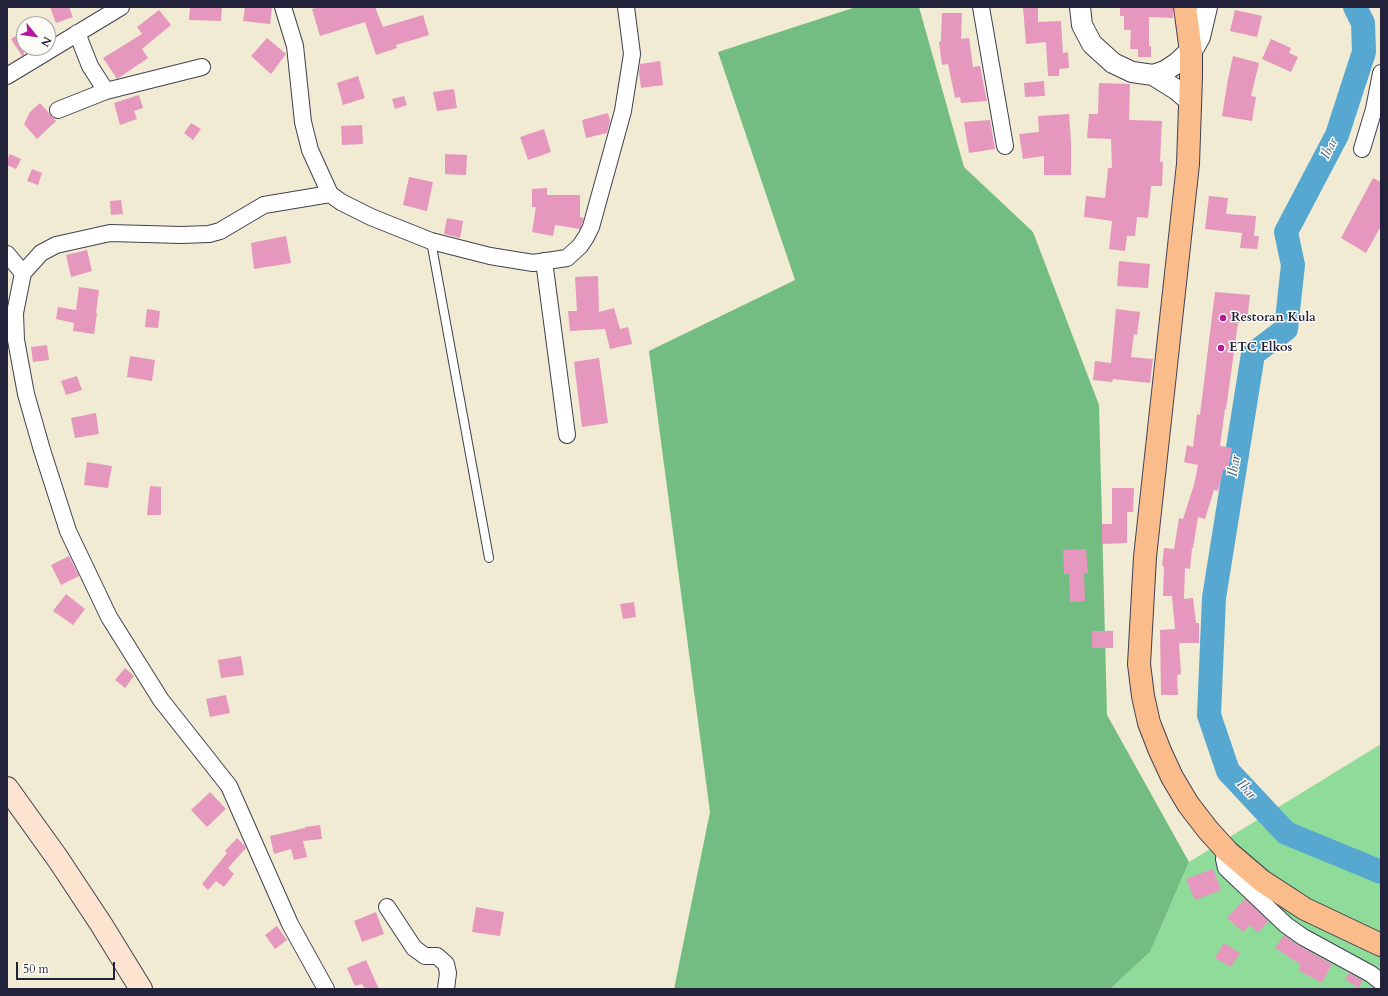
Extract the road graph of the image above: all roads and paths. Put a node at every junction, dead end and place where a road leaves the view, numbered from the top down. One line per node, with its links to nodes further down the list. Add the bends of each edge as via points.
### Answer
1 (121, 7): 8 (street)
2 (283, 7): 19 (street, via 295,46 303,122 310,150)
3 (626, 7): 22 (street, via 632,54 623,111 590,227 580,246 567,258)
4 (981, 7): 17 (street)
5 (1080, 7): 12 (street, via 1082,25 1092,44 1113,63 1132,72)
6 (1185, 7): 9 (main road)
7 (1207, 7): 9 (street, via 1200,37)
8 (77, 32): 13 (street); 14 (street, via 90,66)
9 (1191, 52): 12 (street, via 1165,71); 15 (main road)
10 (202, 67): 14 (street)
11 (1381, 73): 18 (street)
12 (1153, 75): 15 (street)
13 (7, 76)
14 (106, 90): 16 (street)
15 (1190, 101): 27 (main road, via 1186,186 1145,557 1139,664 1149,723 1172,777 1188,804)
16 (58, 110)
17 (1005, 146)
18 (1362, 149)
19 (330, 194): 20 (street, via 371,217); 23 (street, via 264,205 209,234 110,233 56,245 40,253)
20 (431, 241): 22 (street, via 490,256 533,263); 25 (lane)
21 (7, 254): 23 (street)
22 (544, 262): 24 (street)
23 (23, 273): 32 (street, via 15,313 16,340 24,386 68,531 109,617 161,700 229,786 290,924)
24 (567, 435)
25 (488, 558)
26 (7, 788): 31 (main road, via 58,859)
27 (1228, 852): 29 (main road, via 1262,881 1305,909); 30 (street, via 1224,859 1226,868 1286,925)
28 (387, 907): 33 (street, via 414,948 425,956 437,956 446,964)
29 (1381, 945)
30 (1381, 982)
31 (141, 989)
32 (326, 989)
33 (446, 989)

